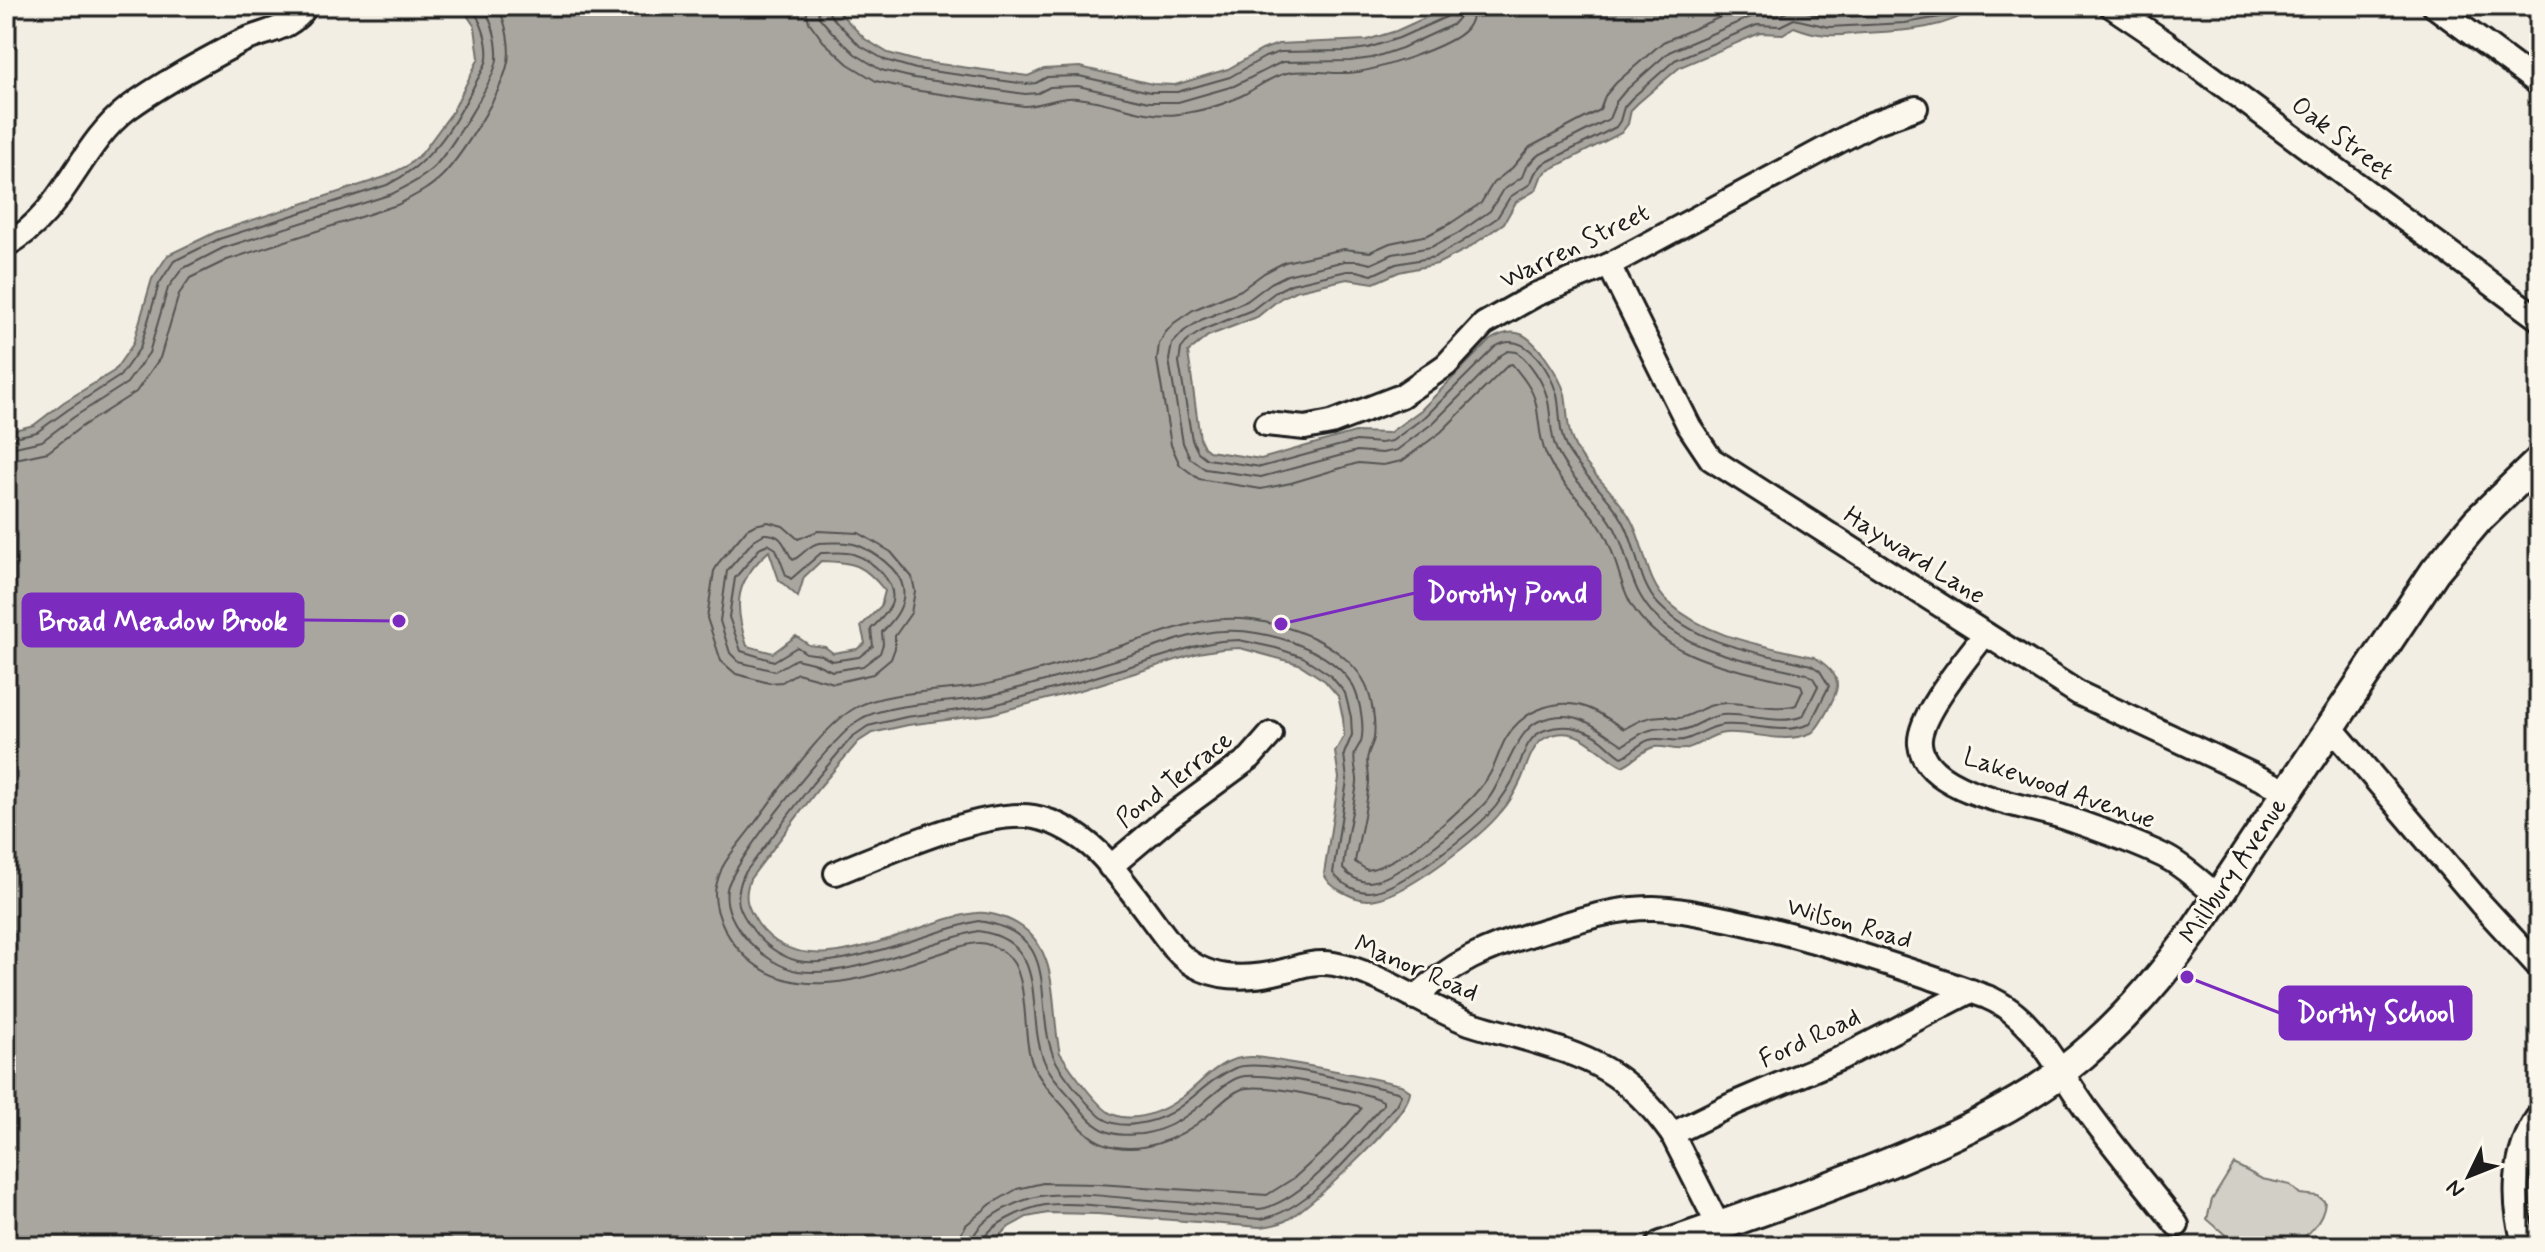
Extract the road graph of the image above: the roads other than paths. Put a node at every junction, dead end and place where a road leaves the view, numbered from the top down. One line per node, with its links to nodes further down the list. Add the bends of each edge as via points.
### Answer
1 (306, 6): 6 (street, via 285,26 242,41 128,108 102,134 52,205)
2 (2111, 6): 8 (street, Oak Street)
3 (2434, 6): 4 (street)
4 (2539, 84)
5 (1916, 108): 7 (street, Warren Street, via 1871,124)
6 (6, 245)
7 (1609, 265): 9 (street, Warren Street, via 1537,294 1484,324 1446,365 1401,396 1331,423 1305,428); 11 (street, Hayward Lane, via 1689,426 1711,459)
8 (2539, 319)
9 (1266, 424)
10 (2539, 461): 12 (main road, Millbury Avenue, via 2435,571)
11 (1985, 634): 14 (street, Hayward Lane, via 2078,693); 17 (street, Lakewood Avenue, via 1936,701 1920,737 1928,765 1973,792 2065,817 2166,857)
12 (2330, 726): 14 (main road, Millbury Avenue); 18 (street)
13 (1271, 734): 15 (street, Pond Terrace, via 1250,758)
14 (2287, 791): 17 (main road, Millbury Avenue)
15 (1110, 867): 16 (street, Manor Road, via 1070,831 1043,819 1012,816 949,831); 20 (street, Manor Road, via 1179,955 1197,968 1237,978 1317,962 1336,964)
16 (836, 873)
17 (2218, 896): 21 (main road, Millbury Avenue, via 2137,1003)
18 (2539, 967)
19 (1971, 991): 20 (street, Wilson Road, via 1765,928 1654,908 1580,920 1467,958); 21 (street, Wilson Road, via 2006,1005 2020,1017); 23 (street, Ford Road)
20 (1415, 998): 23 (street, Manor Road, via 1469,1023 1590,1060 1625,1081)
21 (2061, 1072): 24 (street, Wilson Road); 25 (main road, Millbury Avenue, via 2010,1107 1951,1137)
22 (2539, 1115): 27 (street, via 2524,1146 2516,1185)
23 (1672, 1134): 25 (street, Manor Road)
24 (2177, 1225)
25 (1719, 1227): 26 (main road, Millbury Avenue)
26 (1661, 1246)
27 (2525, 1246)

